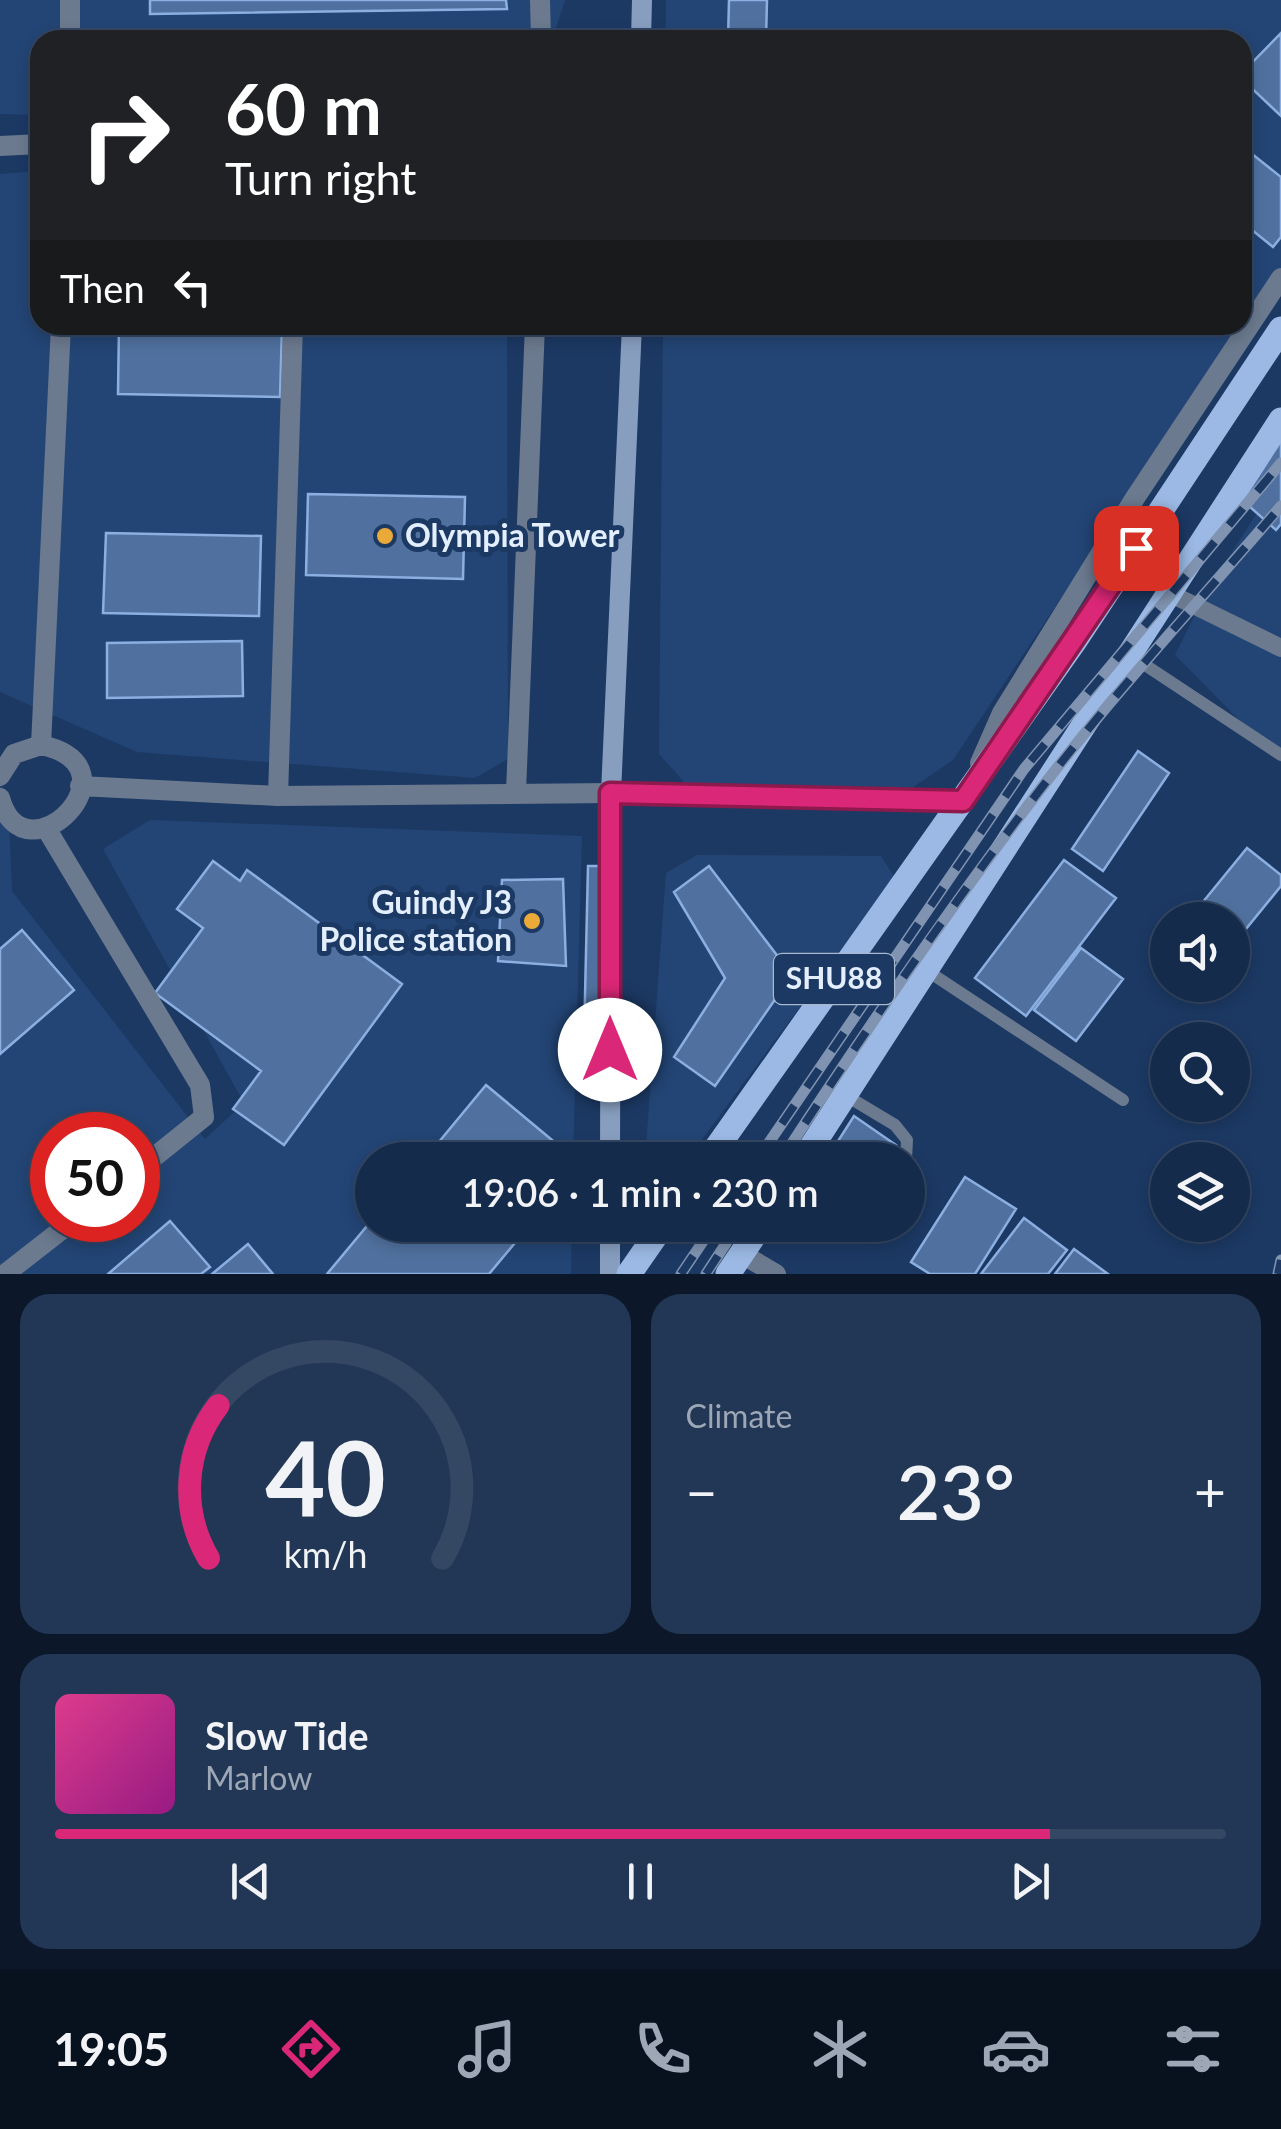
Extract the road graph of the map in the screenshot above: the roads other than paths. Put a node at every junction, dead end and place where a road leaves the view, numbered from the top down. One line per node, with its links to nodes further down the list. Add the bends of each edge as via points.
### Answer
1 (70, 0): 4 (street)
2 (540, 0): 5 (street)
3 (642, 0): 6 (main road)
4 (70, 30)
5 (541, 30)
6 (641, 30)
7 (30, 144): 8 (street)
8 (0, 146)
9 (1281, 278): 10 (street)
10 (1252, 321)
11 (1281, 329): 30 (main road, SHU88)
12 (61, 335): 22 (street)
13 (293, 335): 29 (street)
14 (536, 335): 27 (street)
15 (632, 335): 28 (main road)
16 (1243, 335): 30 (street, via 1002,713)
17 (1281, 420): 18 (main road, SHU88)
18 (1170, 594): 19 (street); 20 (main road, SHU88)
19 (1281, 648)
20 (1130, 656): 24 (lane); 33 (main road, SHU88)
21 (0, 738): 23 (street)
22 (41, 746): 23 (street); 26 (street, via 67,756)
23 (14, 754): 25 (street)
24 (1281, 755)
25 (0, 776)
26 (80, 786): 29 (street); 32 (street, via 69,816)
27 (516, 792): 28 (street); 29 (street)
28 (610, 793): 30 (main road); 36 (main road)
29 (278, 796)
30 (963, 801): 37 (main road, SHU88)
31 (3, 813): 32 (street)
32 (46, 828): 40 (street, via 200,1085 204,1117)
33 (926, 970): 34 (main road, SHU88); 35 (lane)
34 (844, 1096): 38 (main road, SHU88); 39 (lane, via 895,1126)
35 (1123, 1100)
36 (610, 1142)
37 (721, 1142)
38 (815, 1142)
39 (908, 1142)
40 (160, 1152)
41 (46, 1242): 46 (street)
42 (610, 1242): 47 (main road)
43 (651, 1242): 48 (main road)
44 (750, 1242): 45 (main road)
45 (735, 1264): 49 (street)
46 (5, 1274)
47 (610, 1274)
48 (629, 1274)
49 (776, 1274)

